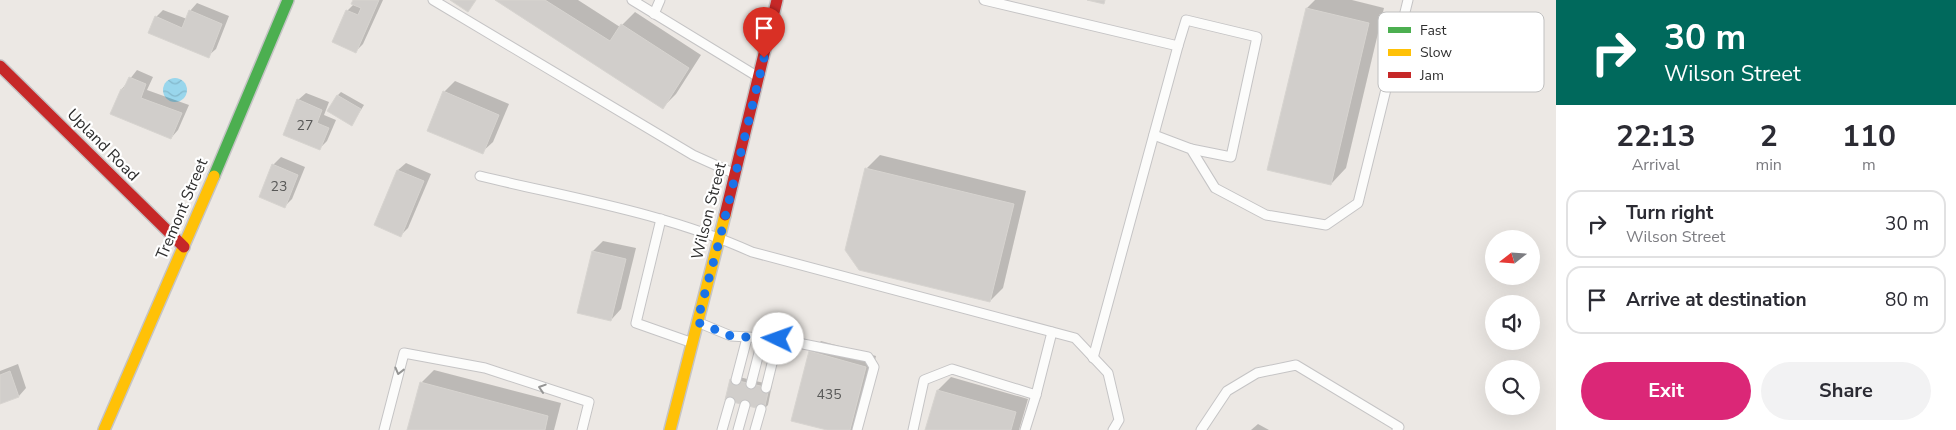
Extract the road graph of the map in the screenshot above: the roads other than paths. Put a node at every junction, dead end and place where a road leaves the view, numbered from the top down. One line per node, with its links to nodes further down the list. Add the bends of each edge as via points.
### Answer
1 (288, 0): 18 (street, Tremont Street)
2 (433, 0): 14 (lane, via 693,156)
3 (632, 0): 7 (lane)
4 (660, 0): 7 (lane)
5 (777, 0): 10 (street, Wilson Street)
6 (984, 0): 8 (lane)
7 (654, 14): 10 (lane)
8 (1178, 46): 12 (lane); 13 (lane, via 1186,20 1257,37 1231,156)
9 (0, 66): 18 (street, Upland Road)
10 (759, 78): 14 (street, Wilson Street)
11 (1385, 92): 13 (lane, via 1358,203 1326,224 1266,215 1215,188)
12 (1154, 135): 13 (lane); 25 (lane)
13 (1191, 150)
14 (736, 174): 17 (street, Wilson Street)
15 (480, 176): 16 (lane)
16 (661, 219): 17 (lane); 24 (lane, via 636,323)
17 (720, 238): 19 (street, Wilson Street); 20 (lane, via 752,252)
18 (184, 247): 33 (street, Tremont Street)
19 (697, 322): 21 (lane, via 731,336); 24 (street, Wilson Street)
20 (1052, 332): 25 (lane, via 1075,338); 29 (lane)
21 (747, 338): 22 (lane); 26 (lane)
22 (763, 338): 23 (lane); 27 (lane)
23 (778, 339): 28 (lane); 40 (lane, via 868,357 874,367)
24 (692, 342): 36 (street, Wilson Street)
25 (1094, 358): 43 (lane, via 1108,373 1119,420)
26 (736, 380)
27 (751, 384)
28 (766, 388)
29 (1036, 395): 41 (lane, via 952,369 924,380); 42 (lane)
30 (730, 402): 37 (lane)
31 (745, 405): 38 (lane)
32 (761, 409): 39 (lane)
33 (104, 430)
34 (384, 430): 35 (lane, one-way to 34, via 589,402 485,368 404,353)
35 (582, 430)
36 (670, 430)
37 (722, 430)
38 (738, 430)
39 (756, 430)
40 (857, 430)
41 (913, 430)
42 (1026, 430)
43 (1113, 430)
44 (1201, 430): 45 (lane, via 1227,392 1257,373 1296,366)
45 (1397, 430)

